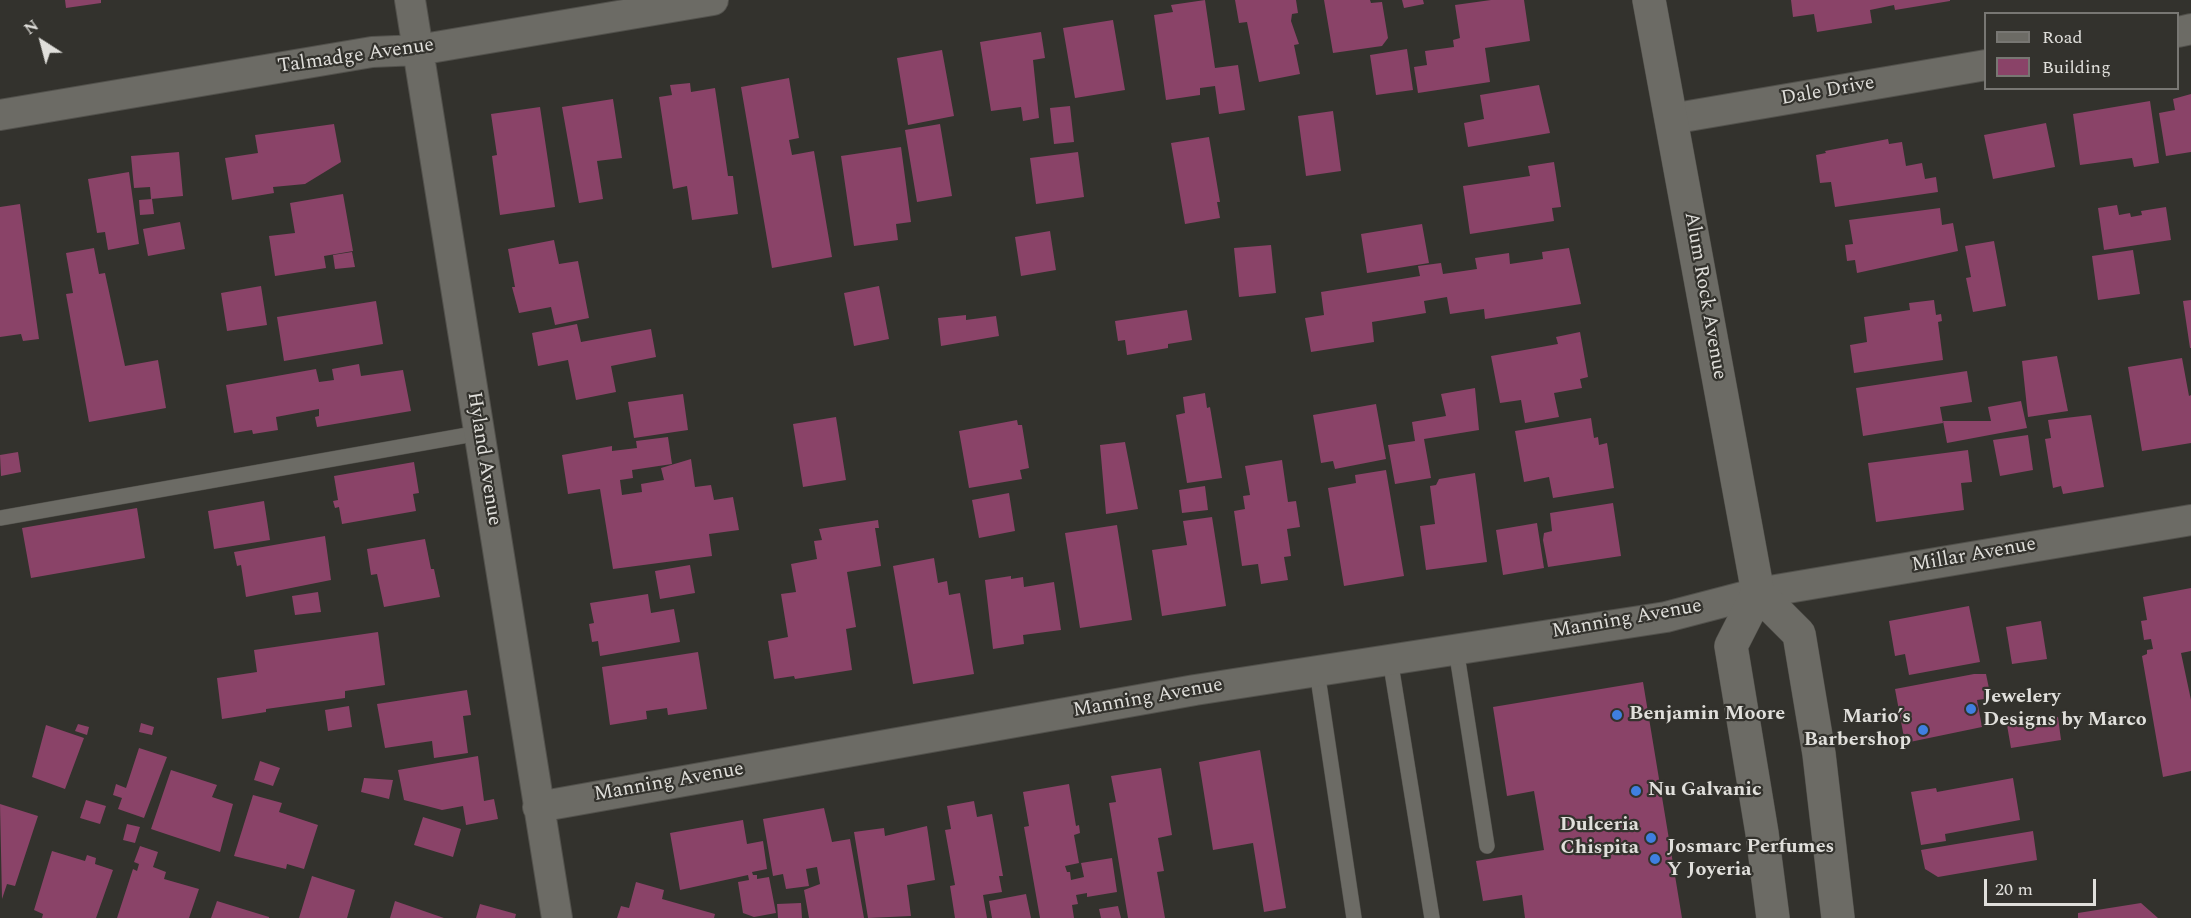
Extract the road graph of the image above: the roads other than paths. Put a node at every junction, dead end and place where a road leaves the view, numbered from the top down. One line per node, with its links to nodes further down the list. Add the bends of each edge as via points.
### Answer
1 (410, 0): 4 (street, Hyland Avenue)
2 (713, 0): 4 (street, Talmadge Avenue)
3 (1649, 0): 7 (main road, Alum Rock Avenue)
4 (418, 50): 6 (street, Talmadge Avenue, via 372,52); 8 (street, Hyland Avenue)
5 (1984, 65): 7 (street, Dale Drive)
6 (0, 115)
7 (1671, 119): 11 (main road, Alum Rock Avenue)
8 (479, 433): 9 (lane); 15 (street, Hyland Avenue)
9 (0, 518)
10 (2191, 520): 11 (street, Millar Avenue)
11 (1758, 593): 12 (street, Manning Avenue, via 1666,617); 20 (main road, via 1731,646); 21 (main road, via 1799,634 1819,754)
12 (1456, 649): 13 (street, Manning Avenue); 16 (lane)
13 (1390, 659): 14 (street, Manning Avenue); 19 (lane)
14 (1317, 671): 15 (street, Manning Avenue); 18 (lane)
15 (538, 807): 17 (street, Hyland Avenue)
16 (1487, 846)
17 (557, 918)
18 (1354, 918)
19 (1432, 918)
20 (1773, 918)
21 (1839, 918)

